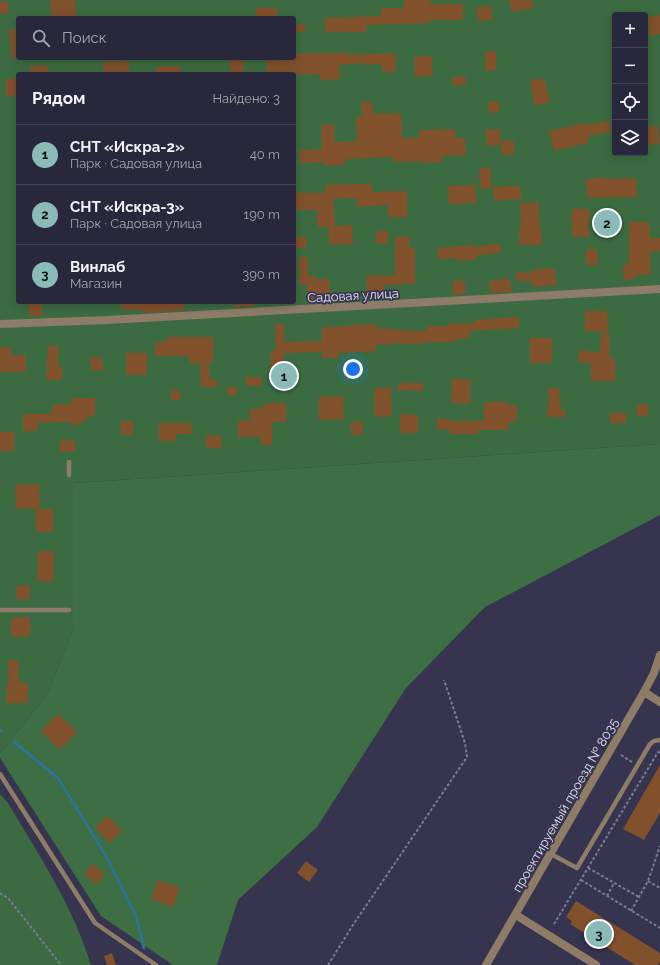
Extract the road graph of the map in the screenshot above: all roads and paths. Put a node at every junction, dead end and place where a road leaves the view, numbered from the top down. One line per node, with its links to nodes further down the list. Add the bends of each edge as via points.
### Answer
1 (660, 289): 2 (street, Садовая улица)
2 (0, 324)
3 (69, 462): 4 (lane)
4 (69, 476)
5 (0, 610): 6 (lane)
6 (68, 610)
7 (660, 655): 8 (street, проектируемый проезд № 8035)
8 (657, 675): 10 (street, проектируемый проезд № 8035)
9 (444, 680): 31 (path, via 465,743 467,757)
10 (644, 692): 11 (street); 16 (street, проектируемый проезд № 8035)
11 (660, 702)
12 (660, 740): 16 (lane, via 650,744 576,868)
13 (660, 753): 17 (path, via 658,752)
14 (0, 774): 30 (lane, via 95,923)
15 (660, 846): 19 (path)
16 (550, 854): 26 (street, проектируемый проезд № 8035)
17 (588, 868): 18 (path); 20 (path)
18 (581, 880): 23 (path); 27 (path)
19 (648, 881): 21 (path); 24 (path)
20 (614, 883): 23 (path); 24 (path)
21 (660, 888)
22 (0, 893): 29 (path, via 8,898)
23 (607, 896): 25 (path)
24 (639, 897): 25 (path)
25 (631, 911): 28 (path)
26 (516, 915): 32 (street, проектируемый проезд № 8035); 33 (street)
27 (554, 924)
28 (660, 928)
29 (62, 965)
30 (156, 965)
31 (328, 965)
32 (486, 965)
33 (596, 965)

